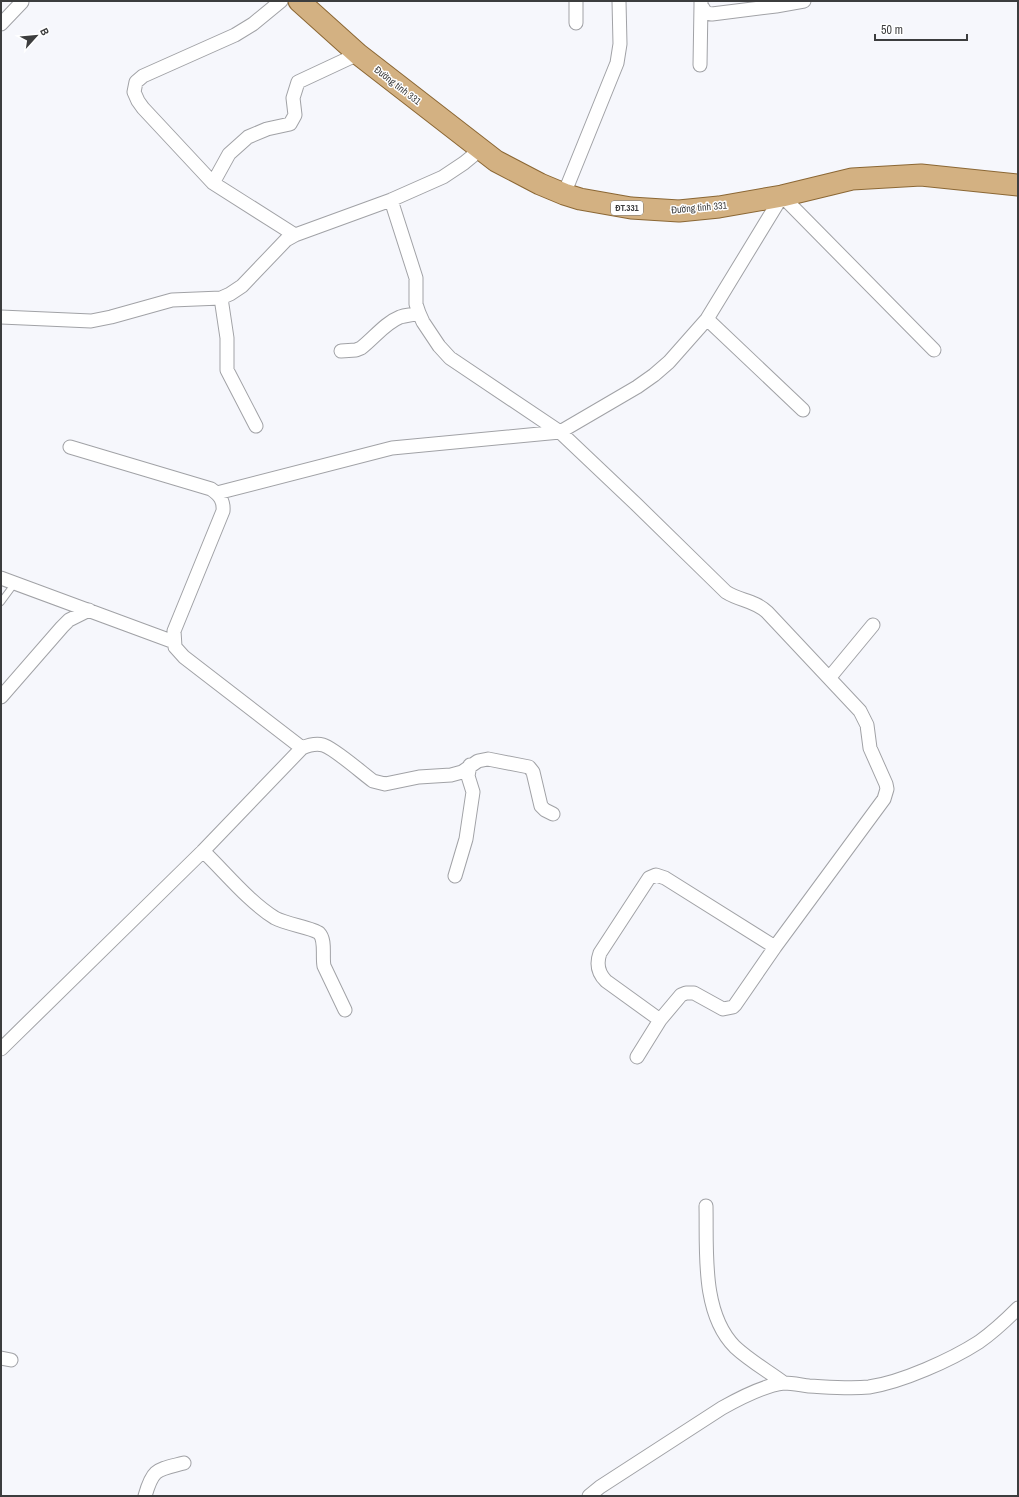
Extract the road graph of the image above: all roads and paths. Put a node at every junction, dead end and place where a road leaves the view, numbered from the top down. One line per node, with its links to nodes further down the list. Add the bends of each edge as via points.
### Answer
1 (281, 1): 13 (street, via 245,29 143,76 136,82 134,92 143,108)
2 (299, 1): 10 (main road, Đường tỉnh 331 / ĐT.331)
3 (576, 1): 8 (street)
4 (619, 1): 15 (street, via 620,44 617,63)
5 (804, 1): 7 (street, via 712,14 706,13)
6 (22, 2): 9 (street)
7 (701, 3): 11 (street)
8 (576, 23)
9 (1, 24)
10 (358, 54): 12 (main road, Đường tỉnh 331 / ĐT.331); 13 (street, via 298,82 293,98 295,115 290,124 267,129 248,137 228,154)
11 (700, 65)
12 (481, 149): 15 (main road, Đường tỉnh 331 / ĐT.331, via 496,161); 17 (street, via 442,177)
13 (213, 183): 18 (street)
14 (1018, 184): 16 (main road, Đường tỉnh 331 / ĐT.331, via 921,176 852,179)
15 (564, 194): 16 (main road, Đường tỉnh 331 / ĐT.331, via 631,208 679,211)
16 (782, 196): 22 (street); 23 (street)
17 (391, 200): 18 (street); 20 (street, via 416,278 416,304)
18 (295, 235): 19 (street, via 280,244 242,286)
19 (221, 298): 21 (street, via 172,300 91,321); 26 (street, via 227,338 227,370)
20 (419, 313): 24 (street, via 394,320 361,348); 27 (street, via 439,346 450,358)
21 (1, 317)
22 (707, 320): 25 (street); 27 (street, via 654,375)
23 (934, 350)
24 (341, 351)
25 (803, 410)
26 (256, 426)
27 (560, 432): 29 (street, via 392,448); 36 (street, via 726,592 762,607)
28 (70, 447): 29 (street, via 211,489)
29 (217, 493): 35 (street, via 223,501 223,511 175,626)
30 (1, 578): 31 (street)
31 (15, 583): 32 (lane); 33 (street)
32 (1, 602)
33 (89, 610): 35 (street); 37 (street, via 65,623)
34 (873, 625): 36 (street)
35 (174, 642): 38 (street, via 184,657)
36 (830, 677): 43 (street, via 865,718 870,748 886,784 886,794)
37 (1, 697)
38 (302, 748): 39 (street, via 316,744 329,748 373,781 381,784 426,776 451,775 462,772); 41 (street)
39 (470, 765): 40 (street, via 488,759 529,767 533,772 539,804); 42 (street, via 468,776 473,792 466,839)
40 (553, 814)
41 (203, 851): 44 (street, via 267,912 286,923 316,930 320,934 324,966); 46 (street)
42 (455, 876)
43 (775, 947): 45 (street, via 733,1007 723,1009 694,992 686,992 676,999); 45 (street, via 665,878 656,875 649,878 600,953 597,965 606,981)
44 (345, 1010)
45 (660, 1020): 47 (street)
46 (1, 1049)
47 (637, 1057)
48 (706, 1206): 50 (street, via 708,1271 714,1313 720,1328 734,1346)
49 (1018, 1308): 50 (street, via 979,1342 934,1366 891,1382 869,1387 839,1388)
50 (784, 1383): 53 (street, via 753,1393 722,1408)
51 (184, 1463): 52 (street, via 157,1471 150,1480)
52 (145, 1496)
53 (589, 1496)

